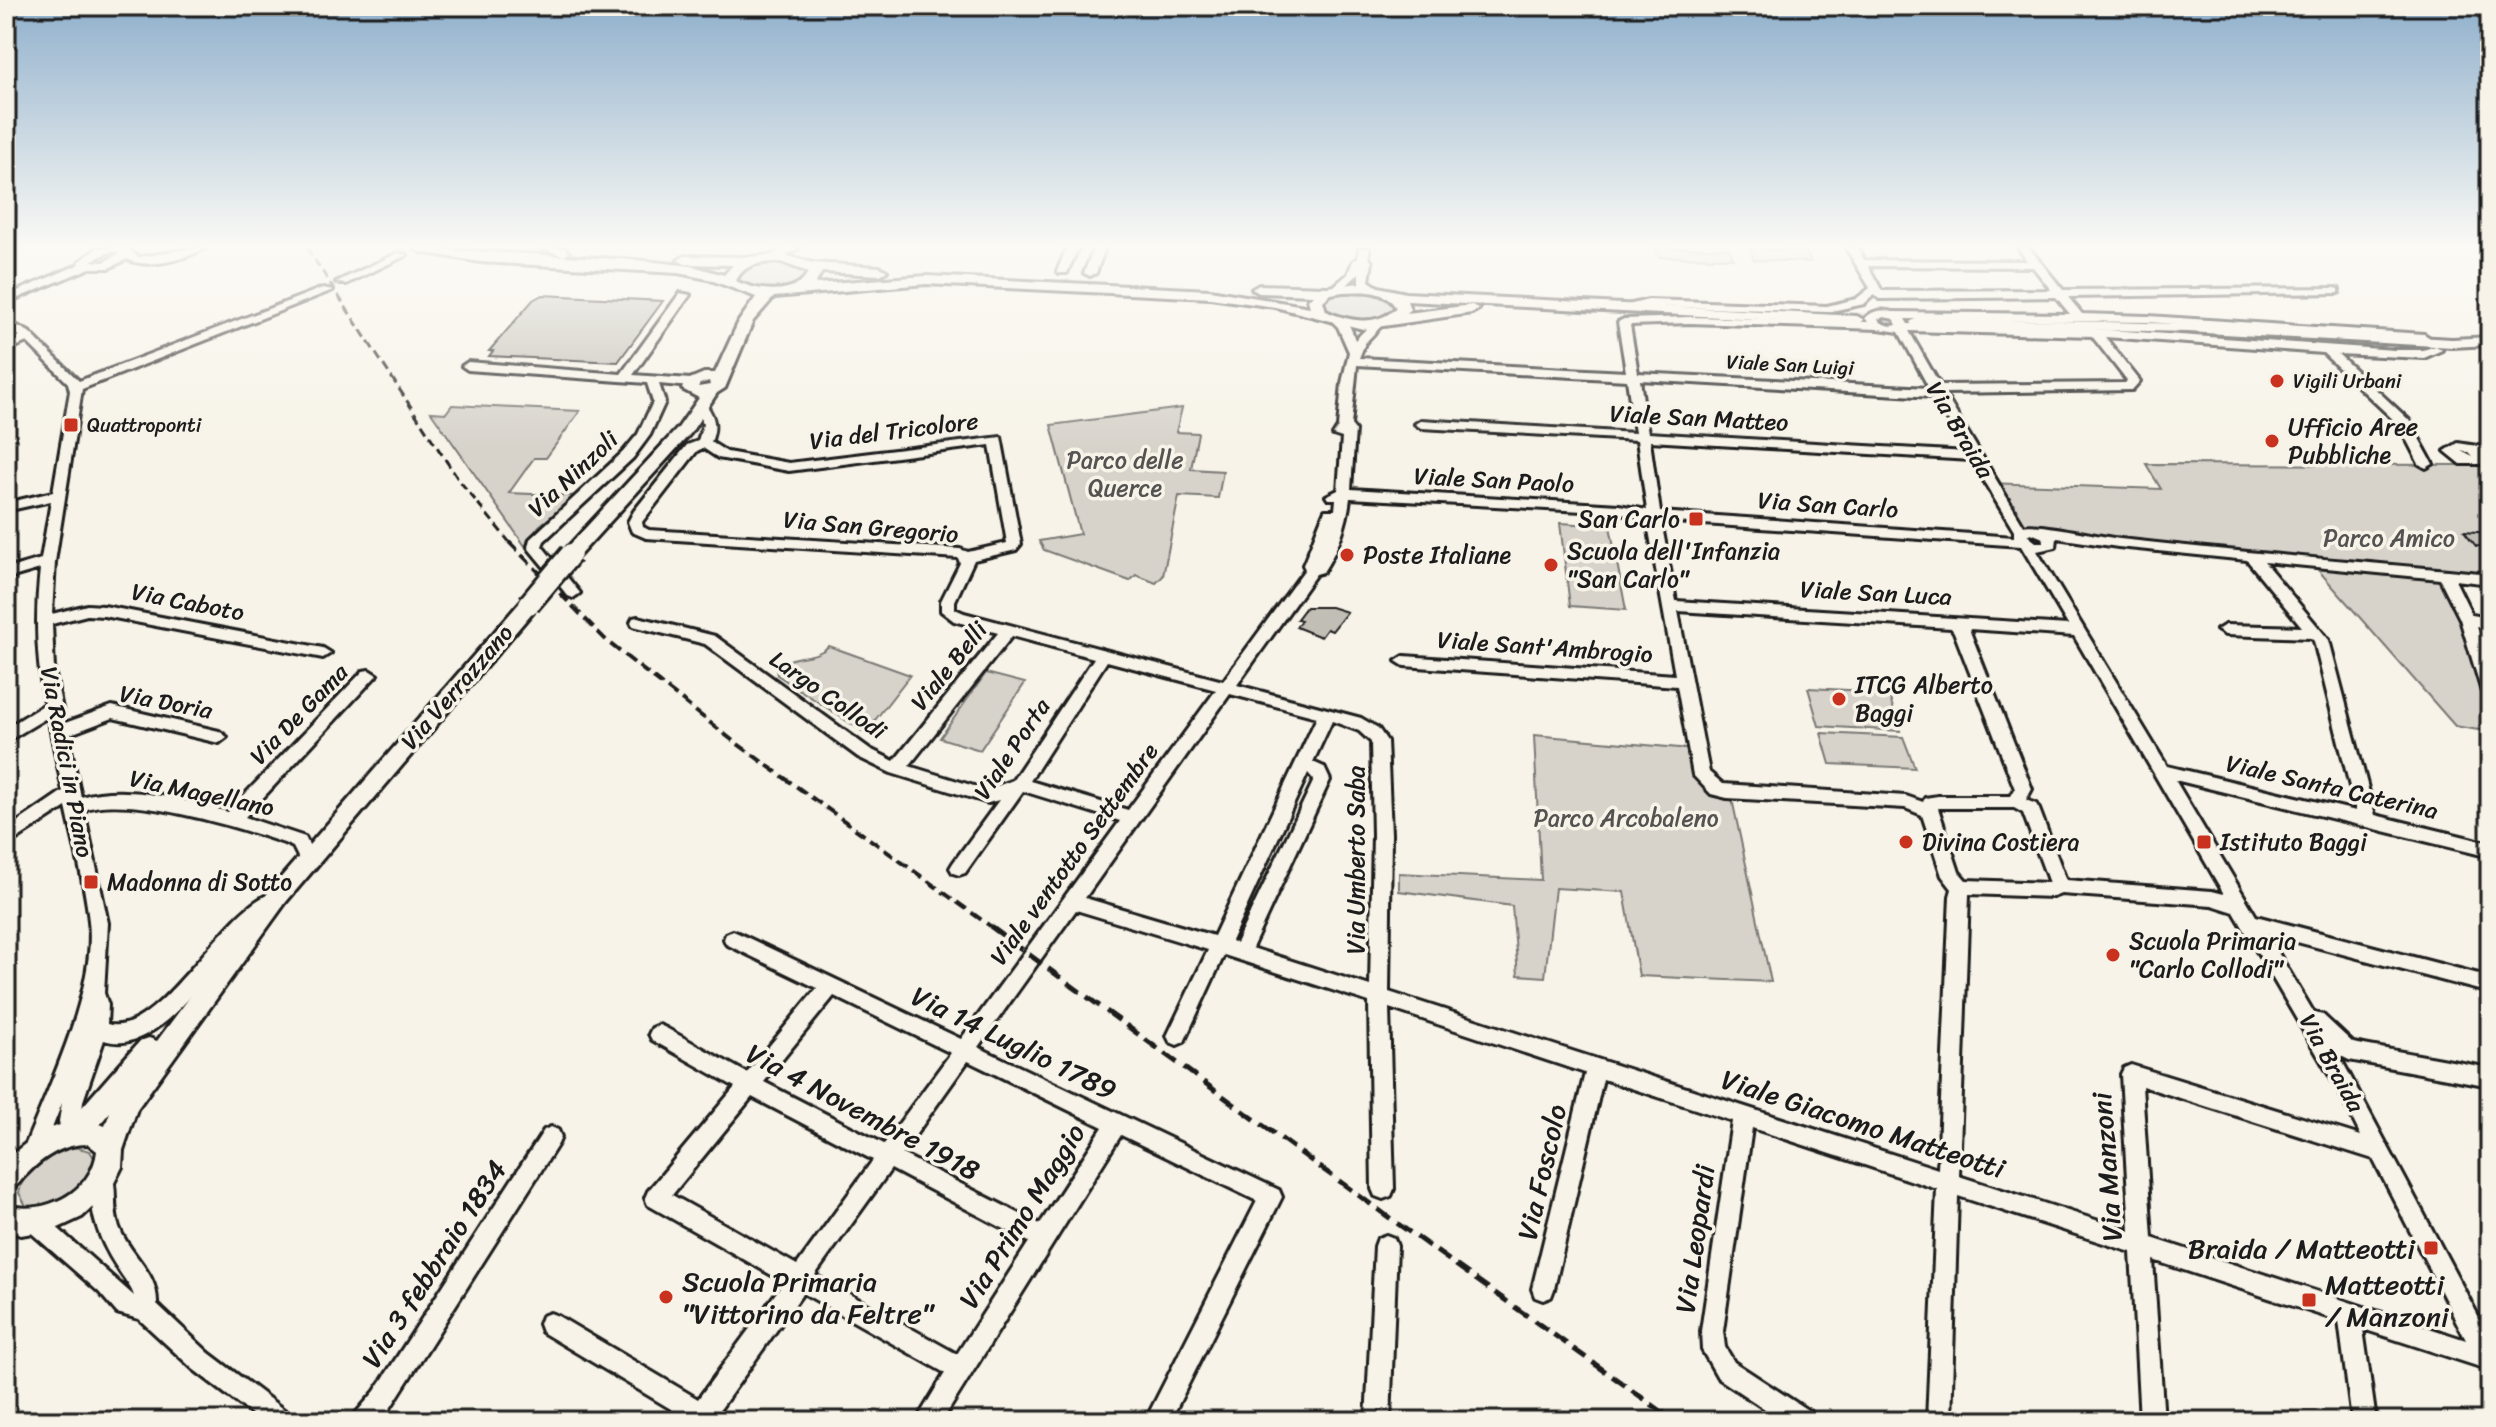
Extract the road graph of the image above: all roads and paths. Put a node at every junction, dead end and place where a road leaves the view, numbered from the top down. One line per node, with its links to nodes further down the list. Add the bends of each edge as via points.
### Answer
1 (1626, 314): 33 (street)
2 (263, 315): 35 (street)
3 (670, 315): 32 (street)
4 (738, 315): 36 (main road, Via Verrazzano)
5 (749, 315): 36 (main road, Via Verrazzano, via 732,361)
6 (1324, 315): 16 (main road)
7 (1394, 315): 17 (main road)
8 (1438, 315): 17 (main road)
9 (1632, 315): 19 (street)
10 (1719, 315): 19 (main road)
11 (1810, 315): 19 (street)
12 (1887, 315): 19 (street, Via Braida)
13 (1893, 315): 15 (street); 19 (street); 19 (street, Via Braida, via 1903,321)
14 (2080, 315): 15 (street)
15 (2084, 319): 20 (street); 25 (street, via 2391,333 2426,338)
16 (1338, 321): 17 (main road); 30 (street)
17 (1383, 322): 30 (street, via 1364,331)
18 (6, 323): 23 (street)
19 (1892, 324): 21 (street); 22 (main road); 27 (street, Via Braida); 27 (street, Via Braida, via 1915,333 1918,349)
20 (2188, 328): 22 (main road); 25 (main road)
21 (2095, 333): 22 (street); 37 (street, Viale San Luigi, via 2134,381 2128,387)
22 (2154, 333): 25 (main road); 28 (street)
23 (28, 337): 26 (street); 35 (street)
24 (2490, 341): 25 (main road)
25 (2435, 346): 28 (street, via 2395,354); 29 (main road)
26 (6, 347)
27 (1912, 348): 37 (street, Via Braida)
28 (2327, 350): 46 (street, via 2404,423)
29 (2490, 353)
30 (1353, 355): 33 (street, Viale San Luigi); 39 (street)
31 (468, 366): 32 (street)
32 (626, 376): 34 (street)
33 (1631, 376): 37 (street, Viale San Luigi); 41 (street)
34 (652, 381): 36 (street); 59 (street, Via Ninzoli, via 659,402 636,446 537,539 535,547)
35 (75, 387): 48 (street, Via Radici in Piano)
36 (704, 388): 40 (main road, Via Verrazzano); 42 (street, via 710,418); 47 (main road, Via Verrazzano)
37 (1937, 391): 45 (street, Via Braida)
38 (1421, 424): 41 (street, Viale San Matteo)
39 (1344, 427): 49 (street, Viale ventotto Settembre, via 1349,430); 49 (street, via 1334,468 1339,472)
40 (684, 431): 42 (street, via 696,427); 47 (main road, Via Verrazzano)
41 (1642, 437): 45 (street, Viale San Matteo); 51 (street)
42 (706, 439): 54 (street, Via San Gregorio, via 692,448 639,514 637,529 646,534); 54 (street, Via del Tricolore, via 723,455 789,467 996,440 1014,544)
43 (2474, 451): 44 (street)
44 (2490, 452)
45 (1975, 456): 52 (street, Via Braida, via 2005,506)
46 (2426, 464)
47 (637, 479): 94 (main road, Via Verrazzano, bridge)
48 (58, 495): 50 (street); 55 (street, Via Radici in Piano)
49 (1338, 495): 51 (street, Viale San Paolo, via 1619,509); 75 (street, Viale ventotto Settembre, via 1332,550 1318,569 1312,569)
50 (6, 507)
51 (1653, 516): 52 (street, Via San Carlo); 60 (street)
52 (2034, 537): 53 (street, Via San Carlo); 68 (street, Via Braida, via 2040,565)
53 (2251, 556): 57 (street, Via San Carlo); 69 (street)
54 (967, 557): 67 (street, Via San Gregorio, via 948,611)
55 (48, 562): 56 (street); 62 (street, Via Radici in Piano)
56 (6, 574)
57 (2445, 575): 58 (street, Via San Carlo); 61 (street)
58 (2490, 579)
59 (573, 593)
60 (1671, 606): 64 (street, Viale San Luca); 74 (street)
61 (2467, 619): 65 (street); 76 (street)
62 (45, 621): 70 (street, Via Caboto, via 104,611); 77 (street, Via Radici in Piano)
63 (638, 622): 83 (street, Largo Collodi, via 710,640 864,753)
64 (1953, 622): 68 (street, Viale San Luca); 87 (street, via 1961,629 2024,789)
65 (2490, 623)
66 (2225, 630): 69 (street)
67 (1008, 631): 71 (street, Via San Gregorio); 83 (street, Viale Belli)
68 (2079, 631): 84 (street, Via Braida)
69 (2315, 633): 90 (street)
70 (323, 653)
71 (1103, 656): 75 (street, Via San Gregorio); 85 (street, Viale Porta)
72 (1404, 661): 74 (street, Viale Sant'Ambrogio)
73 (369, 675): 91 (street, Via De Gama)
74 (1683, 681): 88 (street, via 1701,775 1707,782 1727,792 1906,802)
75 (1227, 688): 78 (street, Via Umberto Saba); 89 (street, Viale ventotto Settembre)
76 (2490, 692)
77 (52, 707): 79 (street, Via Radici in Piano); 80 (street)
78 (1327, 714): 82 (street); 107 (street, Via Umberto Saba, via 1366,726 1379,741)
79 (59, 732): 81 (street, Via Doria, via 112,712); 86 (street, Via Radici in Piano)
80 (6, 736)
81 (219, 737)
82 (1305, 765): 102 (street); 103 (street, via 1318,771 1322,780)
83 (897, 769): 85 (street, Largo Collodi, via 988,797)
84 (2163, 771): 90 (street, Viale Santa Caterina); 100 (street, Via Braida)
85 (1019, 784): 89 (street); 95 (street, Viale Porta)
86 (73, 800): 91 (street, Via Magellano, via 117,799); 92 (street); 106 (street, Via Radici in Piano, via 99,923)
87 (2016, 802): 88 (street, via 1938,802 1931,803); 97 (street, via 2030,809)
88 (1929, 811): 96 (street, via 1951,876)
89 (1132, 818): 99 (street, Viale ventotto Settembre)
90 (2367, 819): 93 (street, Viale Santa Caterina)
91 (230, 821): 94 (street, Via Magellano, via 299,842)
92 (6, 839)
93 (2490, 850)
94 (308, 860): 98 (main road, Via Verrazzano)
95 (959, 868)
96 (1962, 887): 97 (street); 126 (street)
97 (2060, 887): 100 (street, via 2212,898)
98 (278, 896): 109 (street, Via Verrazzano, via 247,916 146,1027 115,1036); 120 (main road, Via Verrazzano); 124 (main road, Via Verrazzano, via 126,1103)
99 (1072, 901): 102 (street, Viale Giacomo Matteotti); 112 (street, Viale ventotto Settembre)
100 (2246, 915): 104 (street); 108 (street, Via Braida)
101 (733, 939): 105 (street, Via 14 Luglio 1789)
102 (1218, 946): 103 (street, Viale Giacomo Matteotti); 111 (street)
103 (1241, 952): 107 (street, Viale Giacomo Matteotti)
104 (2490, 985)
105 (831, 986): 112 (street, Via 14 Luglio 1789); 116 (street)
106 (94, 993): 109 (street, Via Radici in Piano); 125 (street, Via Radici in Piano)
107 (1379, 999): 114 (street, Viale Giacomo Matteotti); 127 (street, Via Umberto Saba)
108 (2300, 1007): 113 (street); 117 (street, Via Braida)
109 (96, 1029): 120 (street, Via Radici in Piano, via 70,1115)
110 (659, 1034): 116 (street, Via 4 Novembre 1918)
111 (1177, 1036)
112 (963, 1051): 119 (street, Via 14 Luglio 1789); 123 (street, Viale ventotto Settembre)
113 (2349, 1051): 115 (street); 117 (street, via 2345,1068 2360,1101)
114 (1596, 1067): 118 (street, Viale Giacomo Matteotti); 134 (street, Via Foscolo)
115 (2490, 1077)
116 (751, 1086): 123 (street, Via 4 Novembre 1918); 133 (street, via 656,1198)
117 (2357, 1106): 122 (street, Via Braida)
118 (1743, 1117): 126 (street, Viale Giacomo Matteotti); 146 (street, Via Leopardi, via 1712,1331 1714,1350 1726,1370)
119 (1116, 1124): 130 (street, Via Primo Maggio); 144 (street, Via 14 Luglio 1789, via 1271,1197)
120 (73, 1133): 124 (main road, via 95,1134 107,1143); 125 (main road, Via Radici in Piano)
121 (551, 1137): 142 (street, Via 3 febbraio 1834)
122 (2381, 1152): 131 (street, Via Manzoni, via 2131,1074); 138 (street, Via Braida)
123 (888, 1157): 130 (street, Via 4 Novembre 1918); 133 (street, Viale ventotto Settembre)
124 (107, 1162): 129 (main road, via 83,1200); 135 (street, via 101,1213 122,1259 146,1289)
125 (17, 1164)
126 (1948, 1184): 131 (street, Viale Giacomo Matteotti); 147 (street)
127 (1383, 1189)
128 (6, 1218): 129 (main road)
129 (36, 1223): 135 (street, via 125,1305)
130 (1042, 1237): 139 (street, Via Primo Maggio)
131 (2142, 1244): 136 (street, Viale Giacomo Matteotti); 148 (street, Via Manzoni)
132 (1386, 1246): 145 (street)
133 (801, 1279): 139 (street); 140 (street, Viale ventotto Settembre)
134 (1543, 1289)
135 (145, 1309): 141 (street, via 201,1361)
136 (2349, 1313): 138 (street, Viale Giacomo Matteotti); 149 (street)
137 (550, 1324): 140 (street)
138 (2489, 1360)
139 (961, 1369): 143 (street, Via Primo Maggio)
140 (704, 1419)
141 (280, 1421)
142 (364, 1421)
143 (928, 1421)
144 (1157, 1421)
145 (1378, 1421)
146 (1804, 1421)
147 (1939, 1421)
148 (2152, 1421)
149 (2364, 1421)

